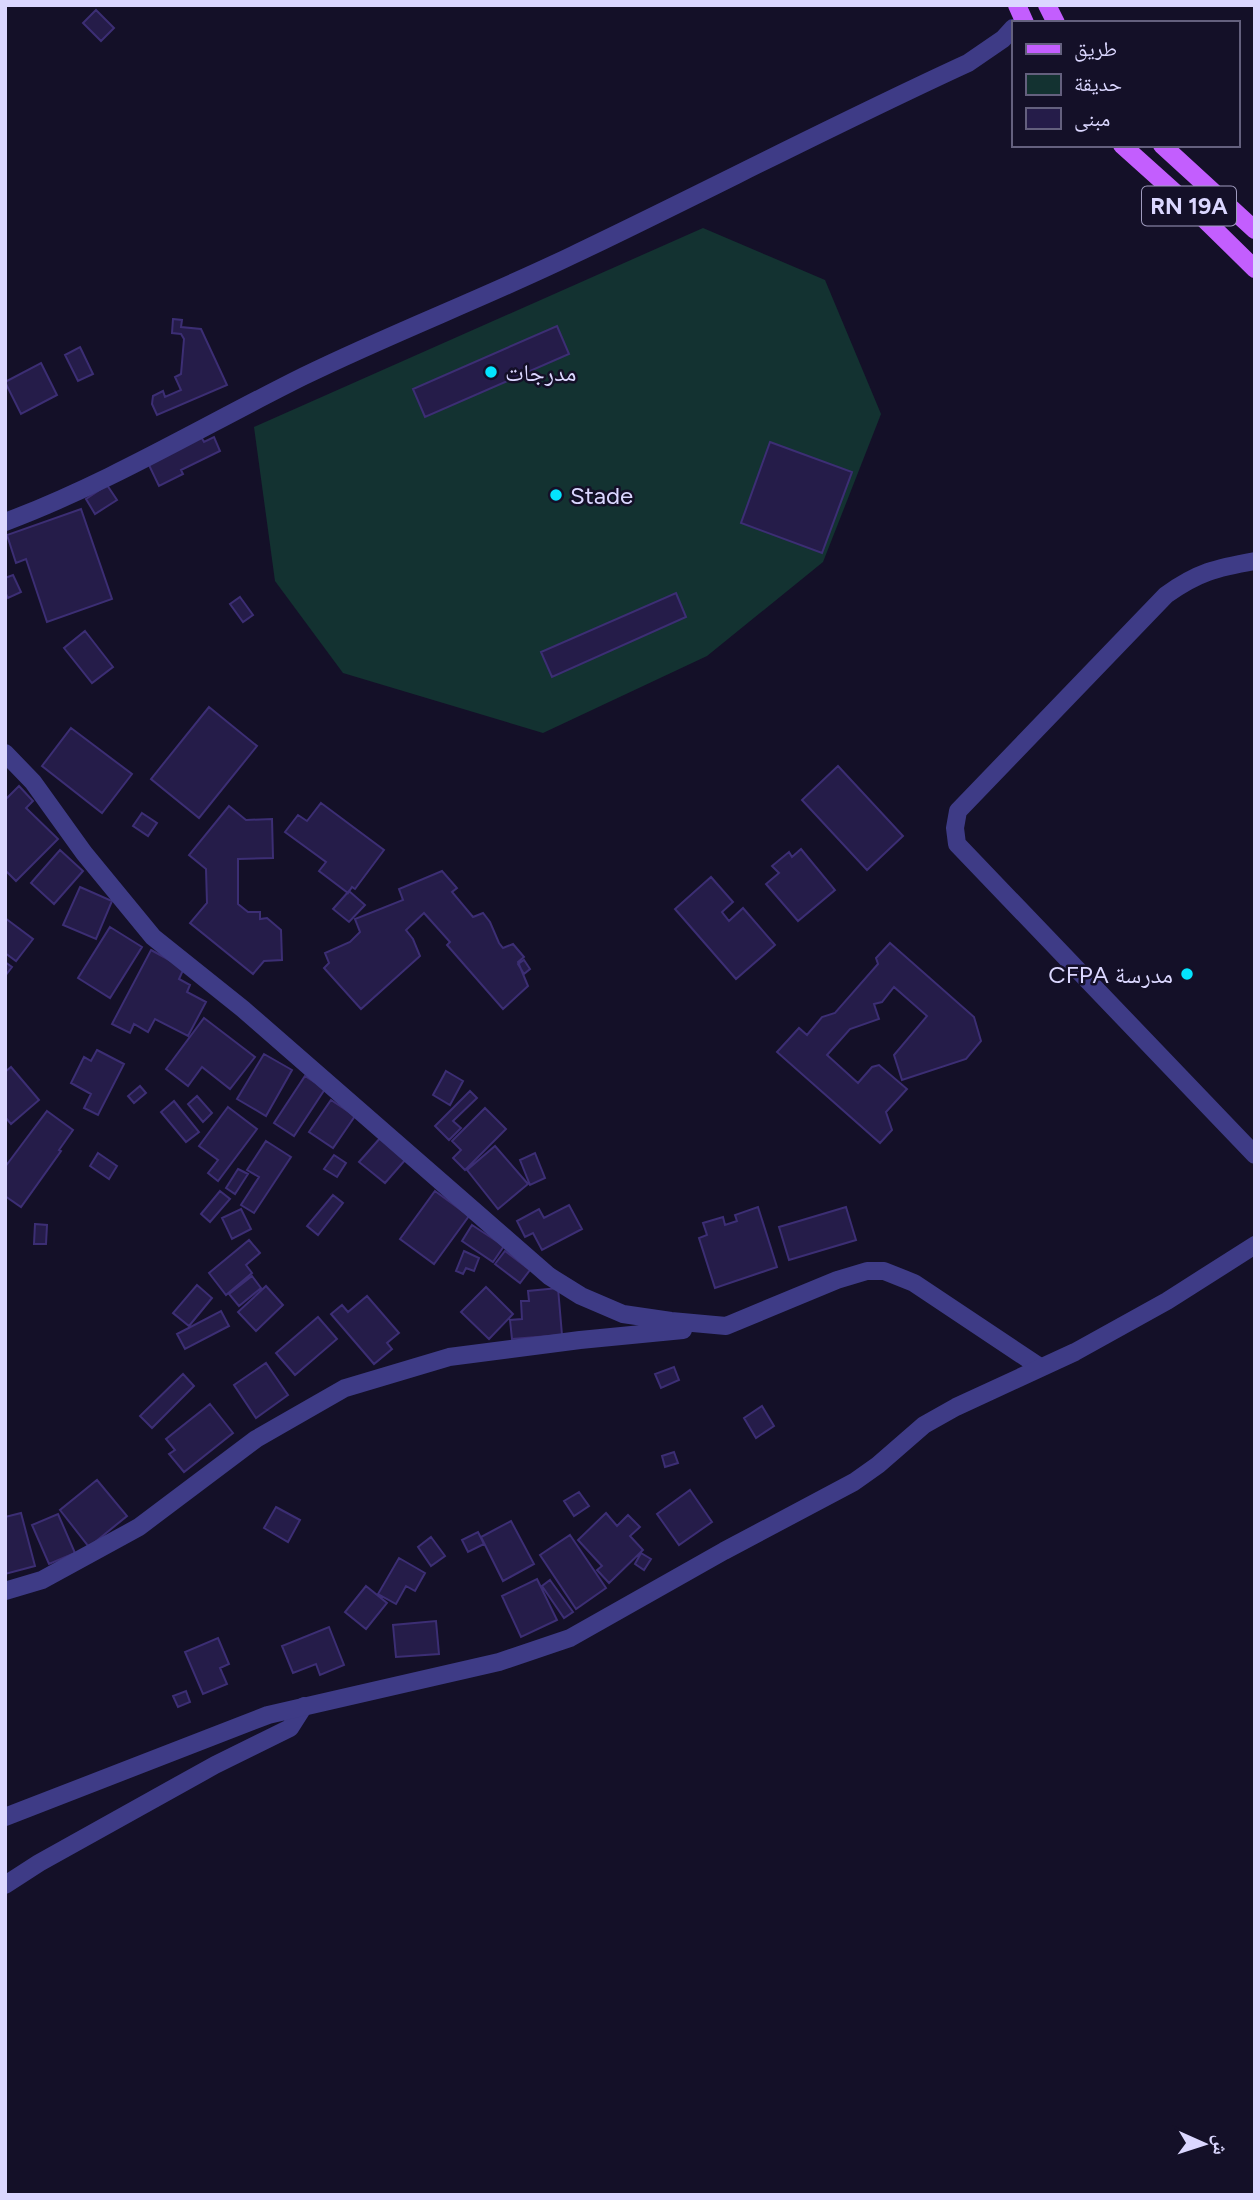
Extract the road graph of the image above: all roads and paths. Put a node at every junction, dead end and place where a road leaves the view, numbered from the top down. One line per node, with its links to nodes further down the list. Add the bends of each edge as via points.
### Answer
1 (1047, 5): 2 (main road)
2 (1055, 21)
3 (1012, 28): 8 (street, via 968,63 572,256 305,375 151,455)
4 (1124, 147): 7 (main road, RN 19A)
5 (1164, 147): 6 (main road, RN 19A)
6 (1255, 230)
7 (1255, 269)
8 (5, 522)
9 (1255, 561): 11 (street, via 1215,568 1166,595 958,811 955,828 957,844)
10 (5, 753): 13 (street, via 33,782 153,937 243,1009 549,1276 623,1314)
11 (1255, 1155)
12 (1255, 1245): 14 (street, via 1156,1307)
13 (726, 1326): 14 (street, via 837,1280 867,1270 884,1271 914,1283); 15 (street, via 449,1357 345,1388 256,1439 139,1527 41,1580)
14 (1040, 1367): 16 (street, via 924,1425 854,1482 570,1638 499,1662)
15 (5, 1591)
16 (304, 1706): 17 (street, via 257,1719); 18 (street, via 290,1728 215,1765)
17 (5, 1817)
18 (5, 1885)

